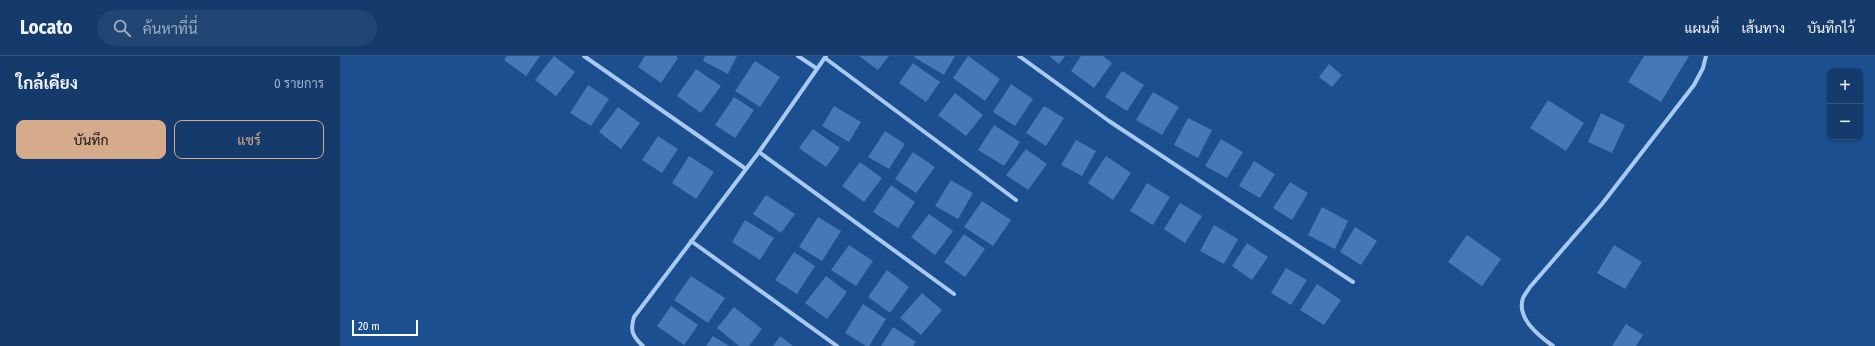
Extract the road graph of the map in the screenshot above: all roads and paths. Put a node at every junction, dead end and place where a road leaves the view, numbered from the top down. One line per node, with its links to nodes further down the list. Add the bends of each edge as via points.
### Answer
1 (584, 56): 8 (street)
2 (798, 56): 6 (street)
3 (1019, 56): 11 (street, via 1109,121)
4 (1706, 56): 15 (street, via 1694,85 1602,204 1523,298 1522,308 1526,318 1533,329)
5 (825, 57): 6 (street); 9 (street)
6 (816, 68): 7 (street)
7 (759, 152): 8 (street); 12 (street)
8 (746, 169): 10 (street)
9 (1016, 200)
10 (691, 242): 13 (street, via 634,317 631,328 633,335); 14 (street)
11 (1353, 282)
12 (954, 294)
13 (643, 346)
14 (837, 346)
15 (1552, 346)

